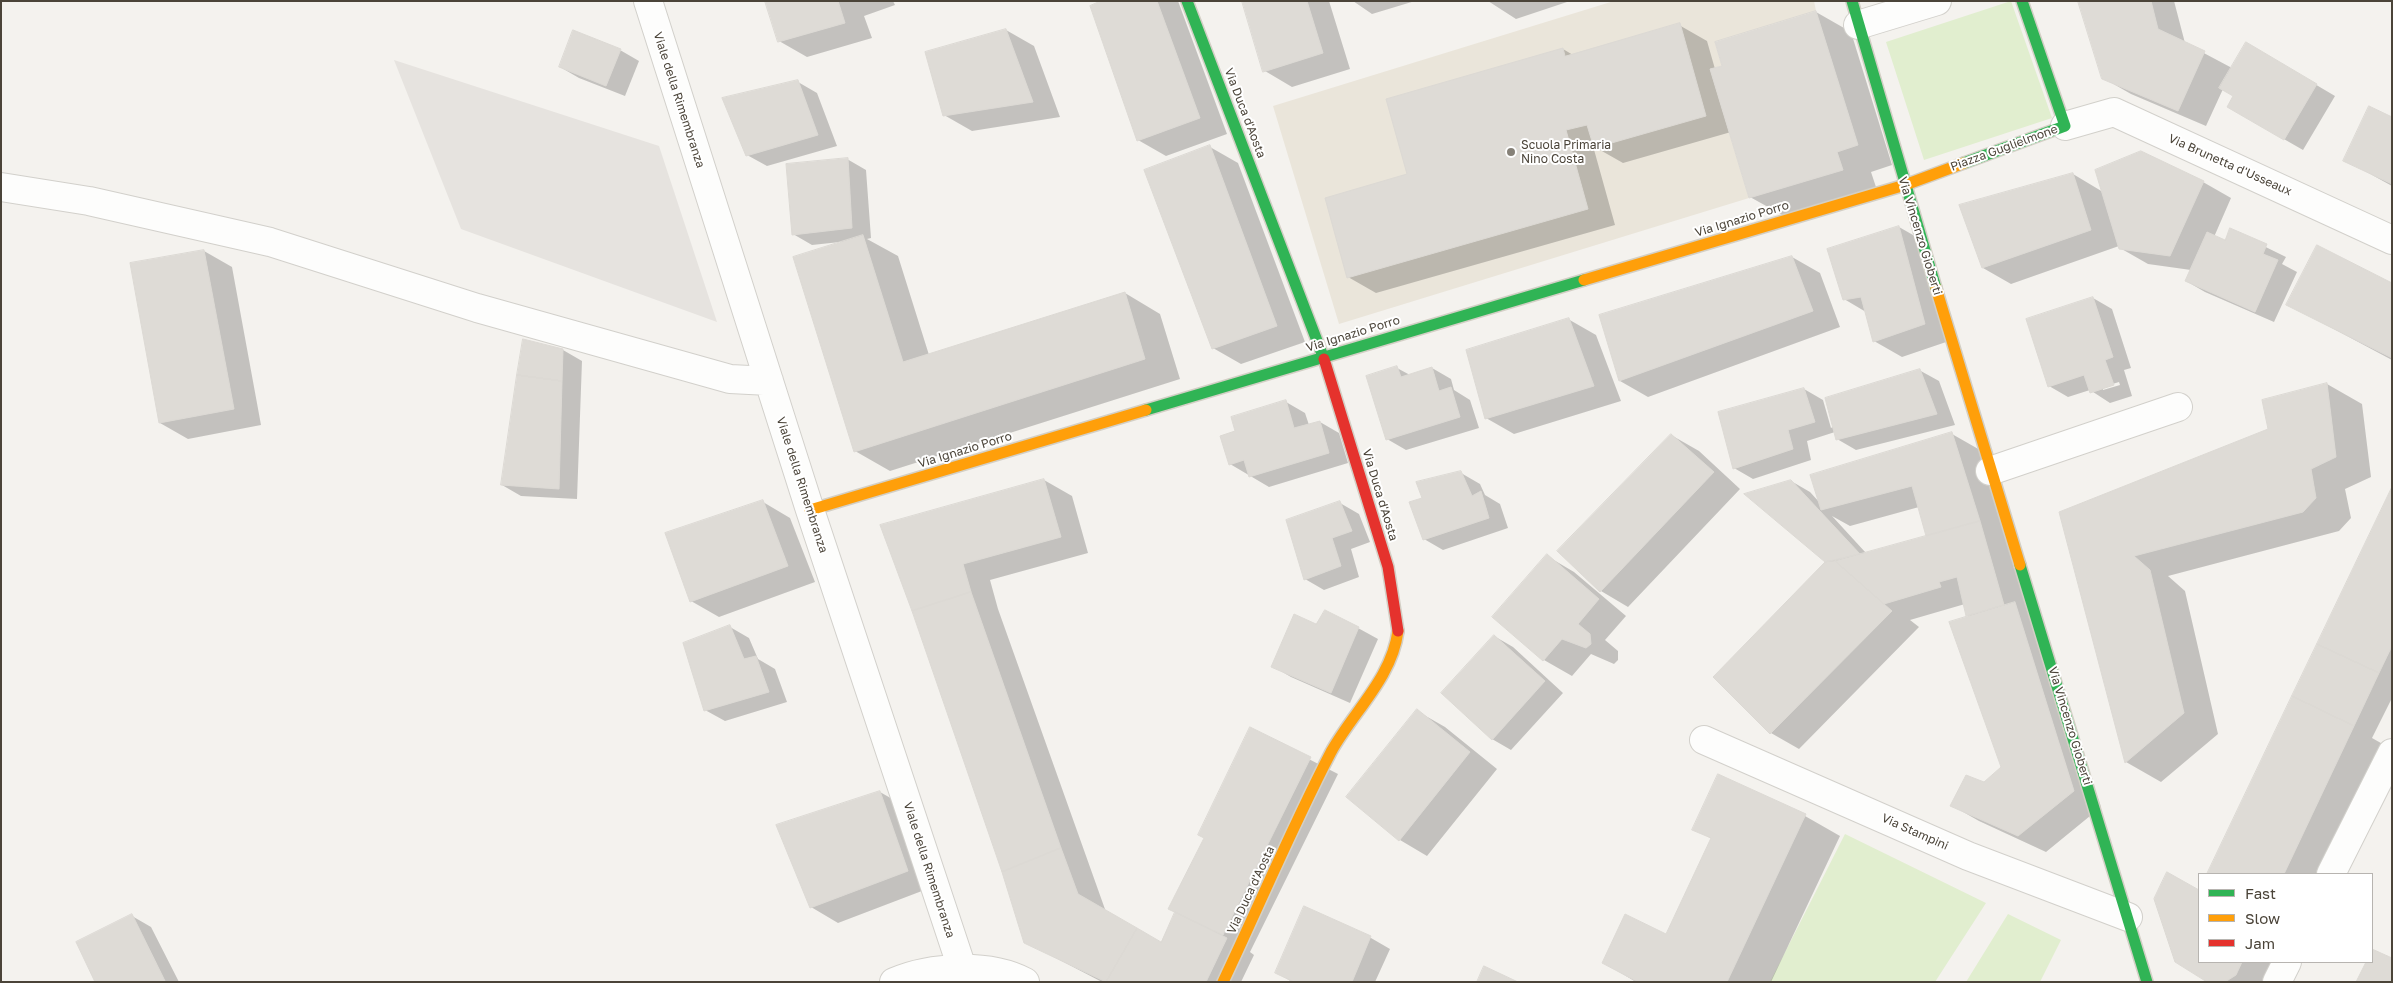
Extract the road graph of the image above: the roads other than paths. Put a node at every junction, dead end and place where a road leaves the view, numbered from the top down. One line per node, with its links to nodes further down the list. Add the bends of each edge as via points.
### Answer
1 (648, 1): 11 (street, Viale della Rimembranza)
2 (1187, 1): 10 (street, Via Duca d'Aosta)
3 (1937, 1): 5 (street)
4 (2022, 1): 6 (street, Piazza Guglielmone)
5 (1855, 13): 7 (street, Via Vincenzo Gioberti)
6 (2065, 126): 7 (street, Piazza Guglielmone); 9 (street, Via Brunetta d'Usseaux, via 2114,112)
7 (1905, 185): 10 (street, Via Ignazio Porro); 13 (street, Via Vincenzo Gioberti)
8 (1, 188): 11 (street, via 89,201 270,242 477,308 730,380)
9 (2392, 240)
10 (1323, 357): 14 (street, Via Ignazio Porro); 23 (street, Via Duca d'Aosta, via 1388,567 1399,626 1396,648 1332,751)
11 (769, 381): 14 (street, Viale della Rimembranza)
12 (2178, 407): 13 (street)
13 (1990, 470): 18 (street, Via Vincenzo Gioberti)
14 (810, 510): 20 (street, Viale della Rimembranza)
15 (1704, 740): 18 (street, Via Stampini, via 1968,856)
16 (2390, 760): 17 (street)
17 (2332, 873)
18 (2128, 917): 24 (street, Via Vincenzo Gioberti)
19 (2286, 963): 25 (street)
20 (962, 968): 21 (street, via 912,974); 22 (street, via 1013,976)
21 (894, 982)
22 (1025, 982)
23 (1223, 982)
24 (2147, 982)
25 (2276, 982)

